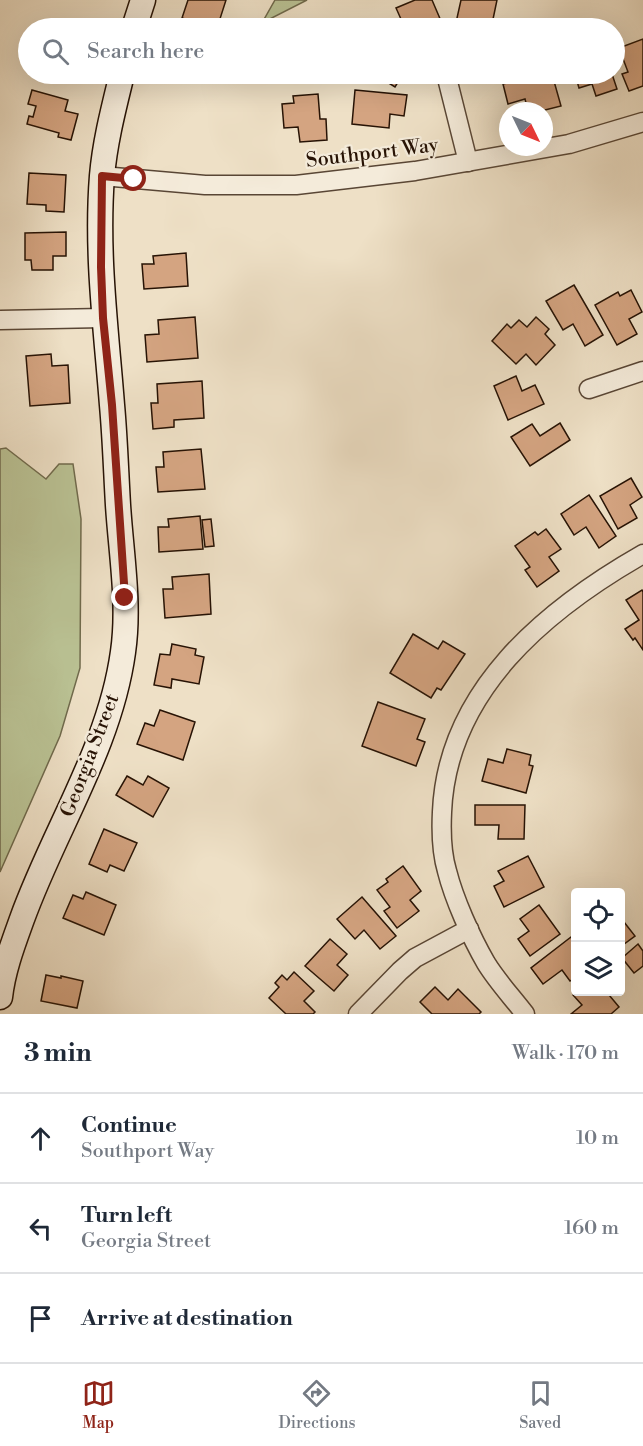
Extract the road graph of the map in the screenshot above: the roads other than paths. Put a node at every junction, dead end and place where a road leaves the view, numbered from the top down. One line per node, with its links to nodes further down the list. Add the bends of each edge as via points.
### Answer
1 (143, 0): 2 (street)
2 (137, 18)
3 (120, 84): 7 (street, Georgia Street)
4 (448, 84): 6 (street)
5 (643, 122): 6 (street, Southport Way, via 569,144)
6 (468, 162): 7 (street, Southport Way, via 296,185 205,185)
7 (102, 176): 8 (street, Georgia Street)
8 (103, 318): 9 (street); 14 (street, Georgia Street, via 125,598 123,651 100,739 34,886)
9 (0, 320)
10 (643, 371): 11 (street)
11 (589, 389)
12 (643, 554): 13 (street, via 567,604 512,652 487,682 468,714 453,747 443,792 441,837 447,871)
13 (469, 929): 15 (street, via 415,958); 16 (street, via 487,964)
14 (0, 997)
15 (358, 1014)
16 (525, 1014)

